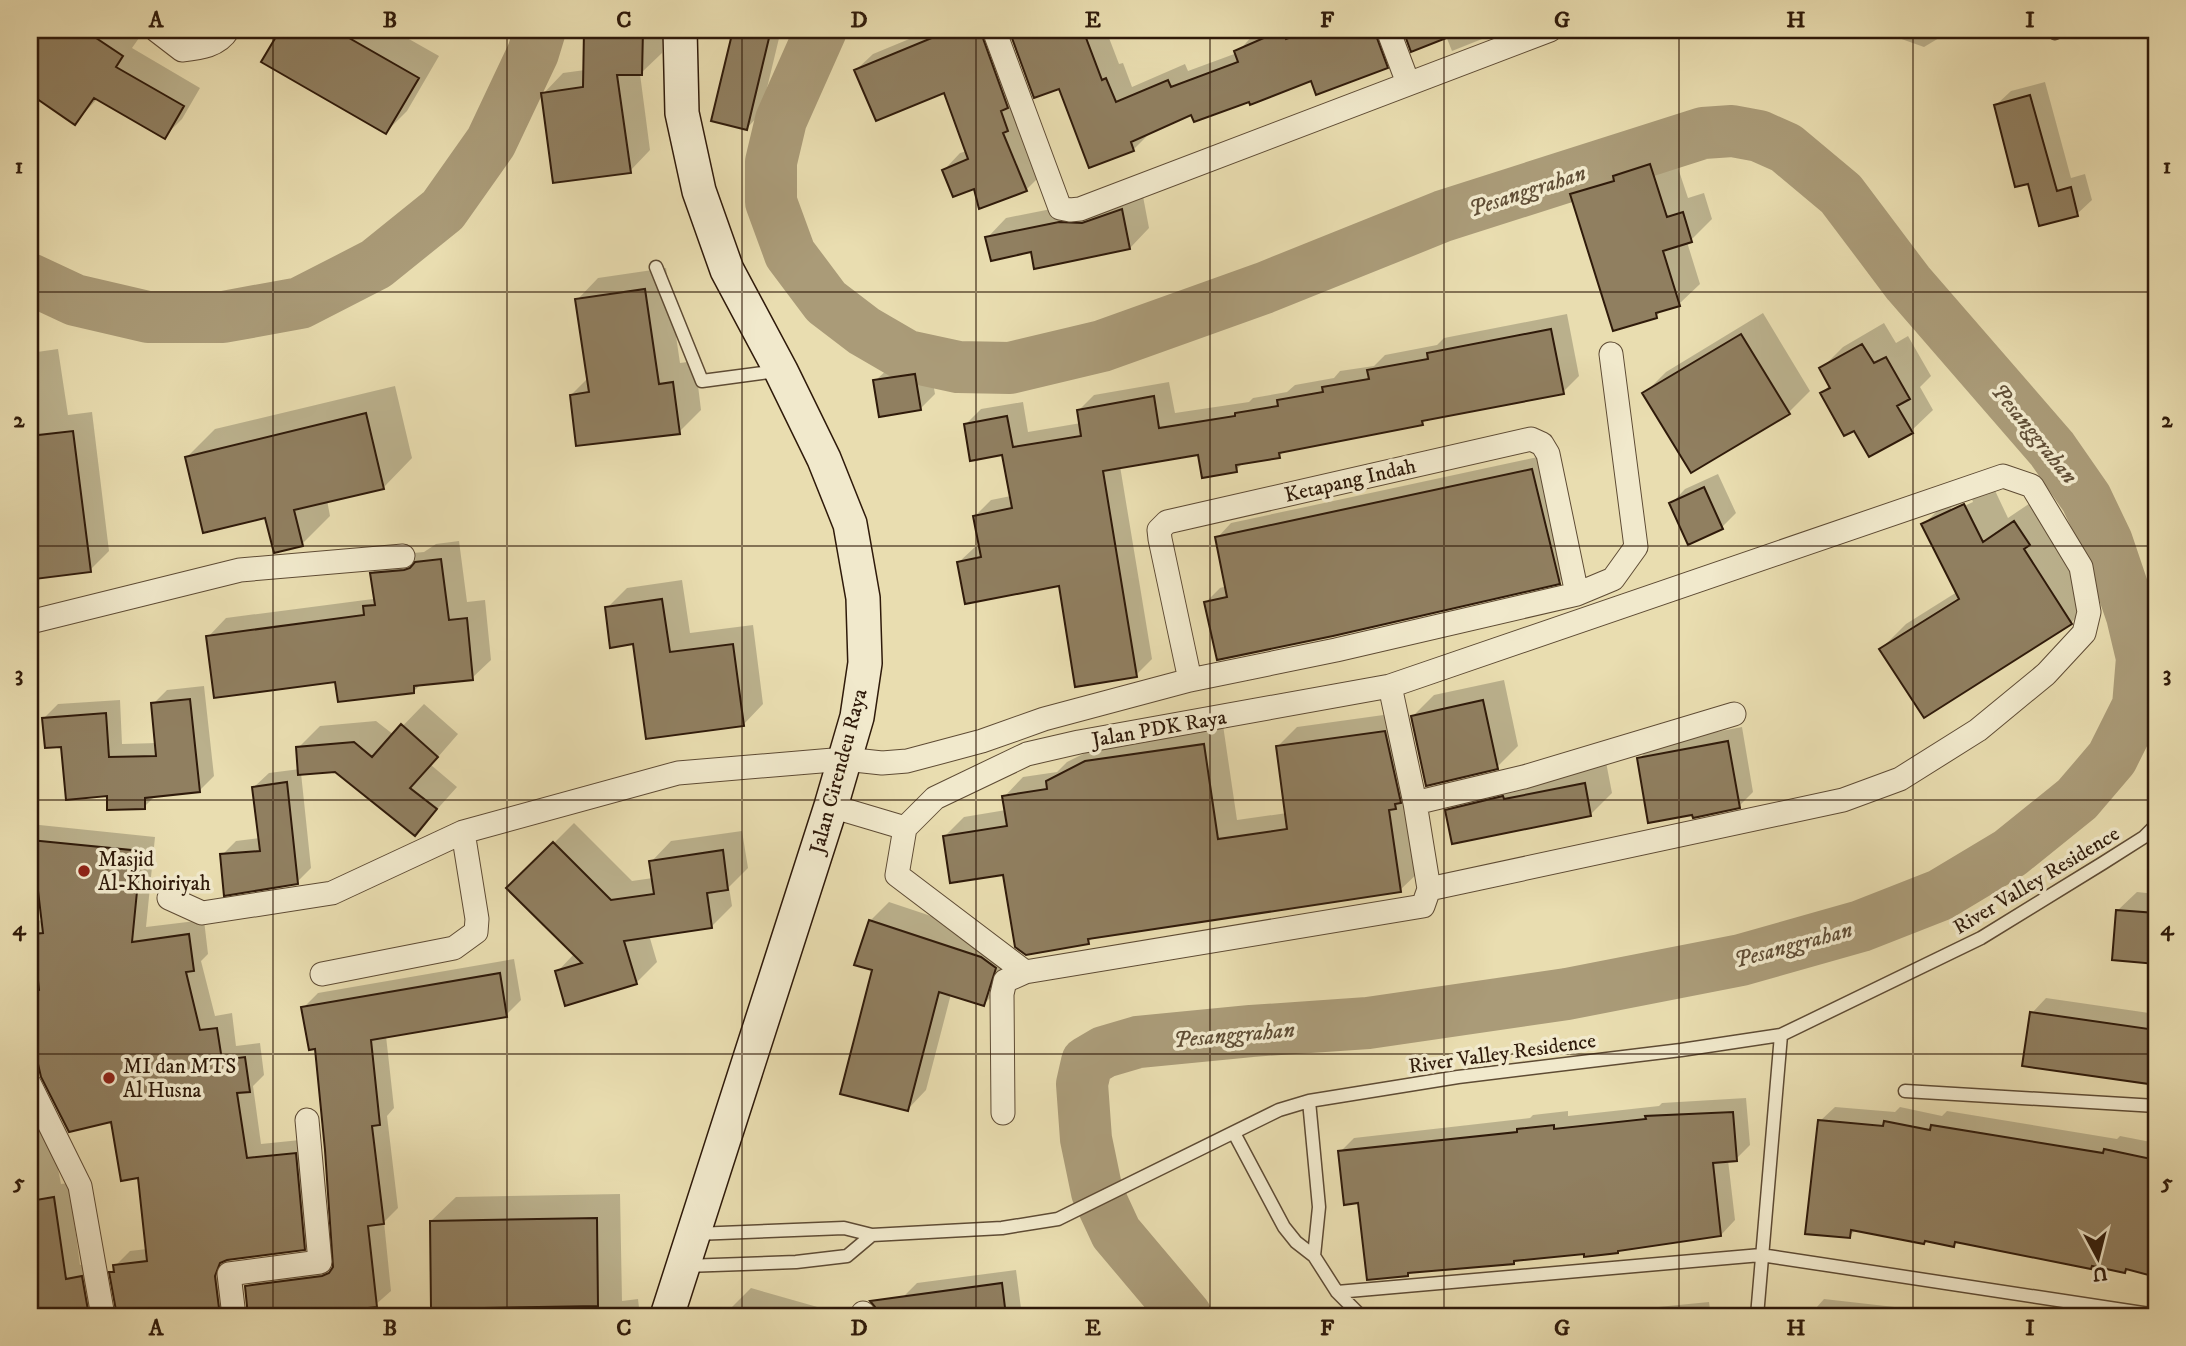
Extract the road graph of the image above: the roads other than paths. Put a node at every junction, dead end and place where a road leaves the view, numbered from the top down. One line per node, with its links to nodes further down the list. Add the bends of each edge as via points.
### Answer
1 (156, 30): 2 (street, via 183,50 213,44)
2 (228, 30)
3 (680, 30): 10 (main road, Jalan Cirendeu Raya, via 682,113 699,191 727,270)
4 (994, 30): 7 (street, via 1059,208 1070,210)
5 (1388, 30): 7 (street)
6 (1550, 30): 7 (street)
7 (1408, 83)
8 (656, 267): 10 (lane, via 702,381)
9 (1611, 354): 12 (street, via 1636,547 1613,579)
10 (781, 371): 17 (main road, Jalan Cirendeu Raya, via 850,524 863,598 865,663)
11 (402, 556): 13 (street, via 240,570)
12 (1577, 594): 14 (street); 14 (street, Ketapang Indah, via 1548,454 1542,444 1531,439 1167,522 1159,530 1160,539)
13 (30, 622)
14 (1190, 680): 17 (street, via 907,761)
15 (1390, 686): 18 (street); 21 (street, Jalan PDK Raya, via 1027,754 935,798); 24 (street, Jalan PDK Raya, via 2003,476 2032,486 2081,567 2089,612 2084,633 2046,674 1978,730 1900,779 1843,800)
16 (1734, 715): 18 (street, via 1524,777)
17 (845, 759): 19 (main road, Jalan Cirendeu Raya); 22 (street, via 678,773)
18 (1415, 803): 24 (street)
19 (831, 806): 21 (street); 36 (main road, Jalan Cirendeu Raya)
20 (2156, 825): 23 (lane, River Valley Residence)
21 (905, 828): 26 (street, via 897,875)
22 (463, 832): 25 (street, via 332,893 202,913); 27 (street, via 476,932 454,948)
23 (2150, 837): 28 (lane, River Valley Residence, via 1982,938)
24 (1429, 889): 26 (street, via 1423,906)
25 (169, 898)
26 (1026, 972): 33 (street, via 1005,981 1002,993)
27 (322, 974)
28 (1781, 1035): 31 (lane, River Valley Residence); 38 (lane)
29 (30, 1085): 43 (street, via 80,1186)
30 (1905, 1091): 32 (lane)
31 (1309, 1101): 35 (lane, River Valley Residence); 39 (lane, via 1318,1207)
32 (2156, 1106)
33 (1003, 1113)
34 (307, 1121): 44 (street, via 320,1262 229,1274)
35 (1234, 1133): 37 (lane, River Valley Residence, via 1058,1219 1002,1228); 39 (lane, via 1284,1227)
36 (694, 1234): 37 (lane, River Valley Residence, via 844,1227); 40 (main road, Jalan Cirendeu Raya)
37 (872, 1235): 40 (lane, via 847,1256)
38 (1761, 1255): 41 (lane); 42 (lane); 47 (lane)
39 (1314, 1256): 41 (lane)
40 (684, 1266): 45 (main road, Jalan Cirendeu Raya)
41 (1337, 1292): 46 (lane)
42 (2156, 1315)
43 (103, 1316)
44 (234, 1316)
45 (667, 1316)
46 (1361, 1316)
47 (1758, 1316)

